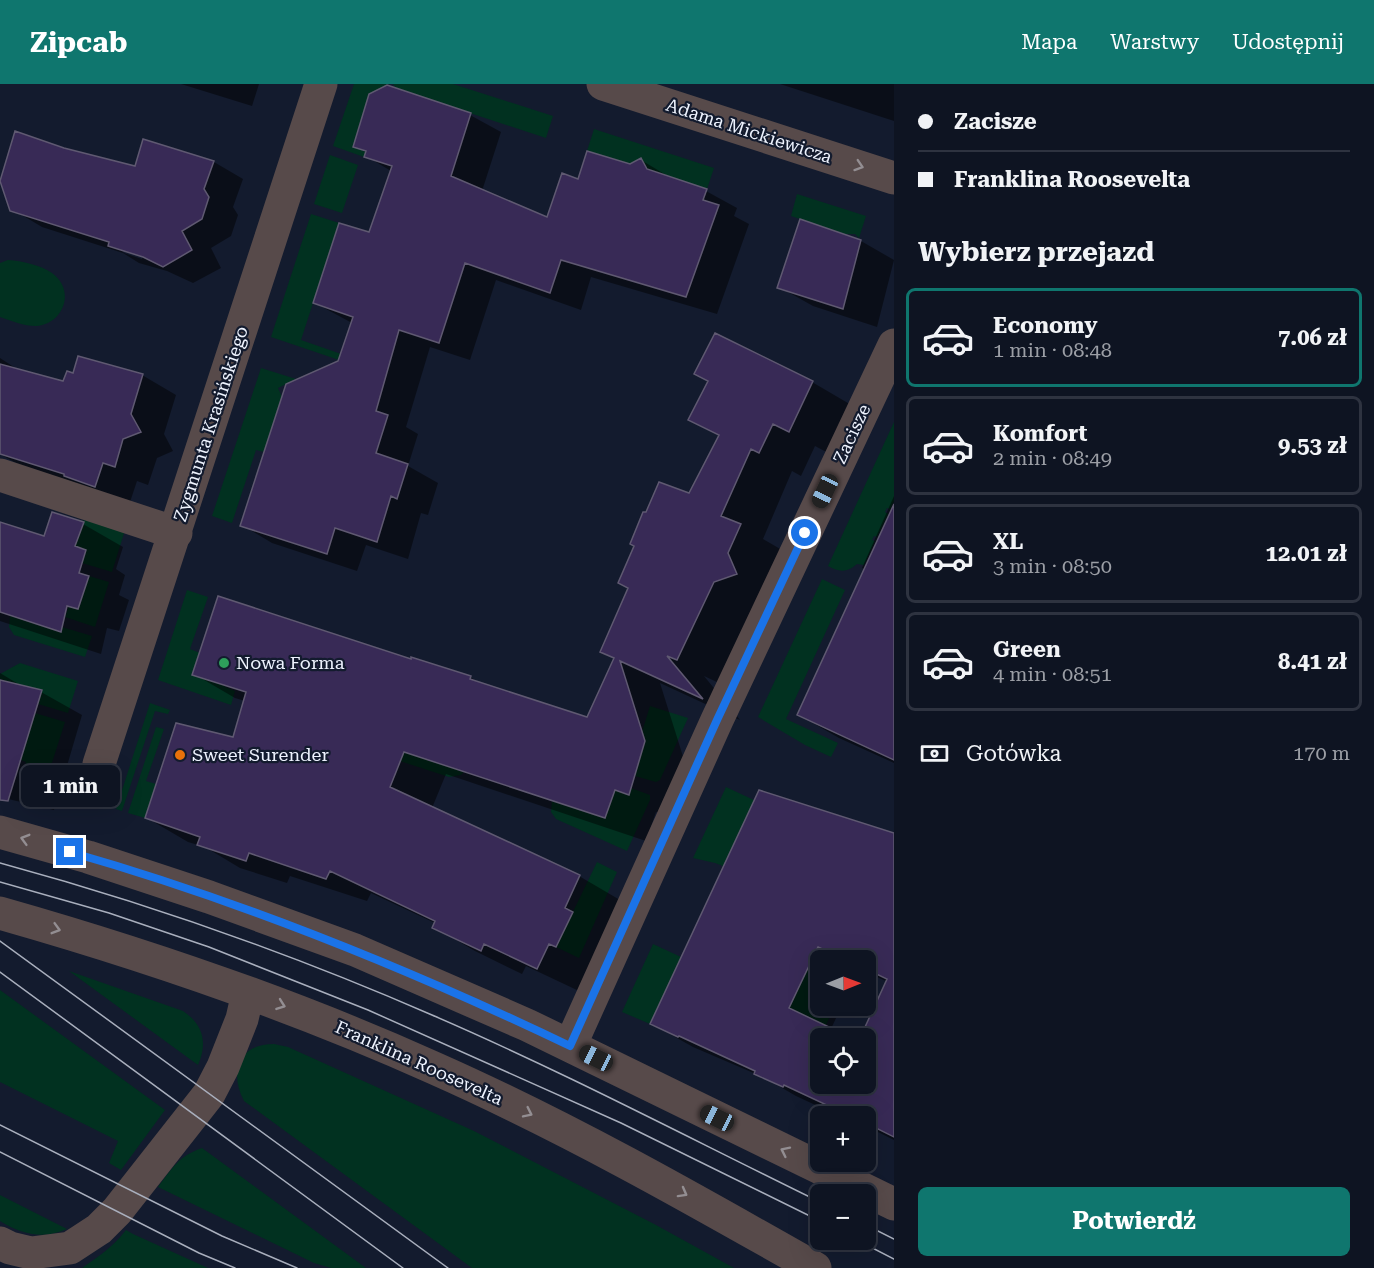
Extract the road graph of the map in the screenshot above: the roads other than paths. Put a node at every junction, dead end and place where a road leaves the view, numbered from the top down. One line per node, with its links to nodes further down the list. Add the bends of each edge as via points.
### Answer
1 (321, 84): 6 (street, Zygmunta Krasińskiego)
2 (603, 84): 3 (street, Adama Mickiewicza, one-way to 3)
3 (894, 178)
4 (894, 345): 11 (street, Zacisze, via 717,720)
5 (0, 475): 6 (street)
6 (176, 534): 7 (street, Zygmunta Krasińskiego)
7 (99, 764)
8 (0, 832): 11 (street, one-way to 8, via 381,961 278,921 88,857)
9 (0, 913): 10 (street, Franklina Roosevelta, one-way to 10, via 100,942)
10 (248, 993): 13 (street, via 242,1019 209,1094 117,1211 99,1229 70,1248 31,1253); 14 (street, Franklina Roosevelta, one-way to 14, via 482,1090 676,1189)
11 (570, 1046): 12 (street, one-way to 11)
12 (894, 1204)
13 (0, 1243)
14 (815, 1268)

